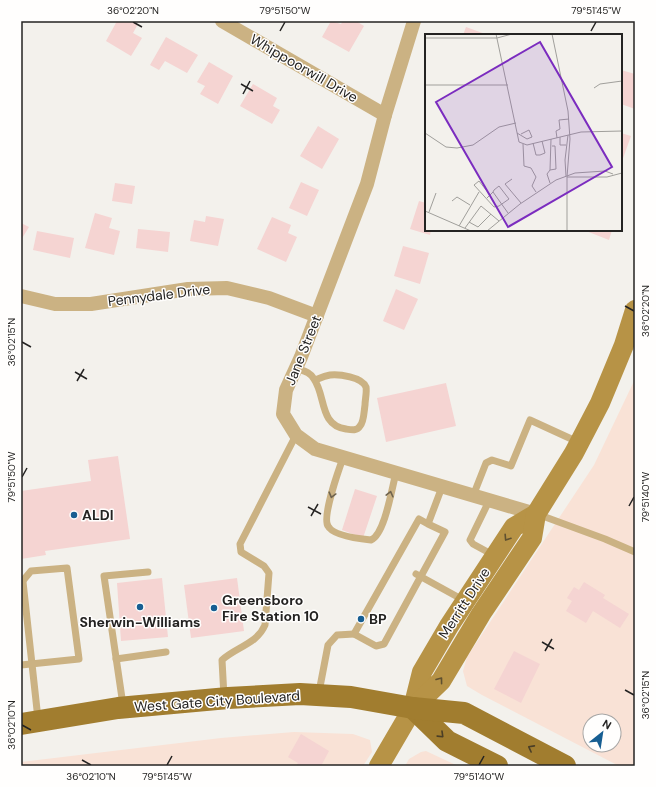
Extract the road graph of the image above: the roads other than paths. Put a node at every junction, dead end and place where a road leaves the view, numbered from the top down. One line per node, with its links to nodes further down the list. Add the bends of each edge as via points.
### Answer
1 (222, 21): 3 (street, Whippoorwill Drive)
2 (414, 21): 3 (street, Jane Street)
3 (385, 115): 6 (street, Jane Street, via 367,184)
4 (21, 296): 6 (street, Pennydale Drive, via 55,304 91,304 188,290 227,288 269,298)
5 (635, 310): 10 (main road, Merritt Drive, via 624,345 600,403)
6 (317, 316): 7 (street, Jane Street)
7 (296, 368): 8 (lane, via 310,373); 9 (street, Jane Street, via 286,390 283,414)
8 (315, 380): 8 (lane, via 329,420 343,429 354,430 362,425 366,388 364,384 359,380 332,375)
9 (296, 435): 11 (street, Jane Street, via 315,450); 30 (lane, via 240,544 241,552 264,566 269,573 265,625 262,632 222,660)
10 (579, 443): 14 (lane, via 530,420 511,466 492,460 486,463); 16 (main road, Merritt Drive)
11 (343, 458): 12 (street, Jane Street); 12 (lane, one-way to 12, via 330,498 327,526 347,536 371,540 376,536 381,527)
12 (396, 473): 13 (street, Jane Street)
13 (442, 487): 14 (street, Jane Street); 17 (lane)
14 (473, 496): 15 (street, Jane Street)
15 (489, 501): 16 (street, Jane Street); 19 (lane, via 470,540)
16 (536, 514): 18 (lane); 19 (main road, Merritt Drive, one-way to 19, via 514,527); 32 (main road, Merritt Drive, one-way to 16, via 441,681 481,614 532,538)
17 (428, 524): 21 (lane, via 445,532); 24 (lane, via 419,519 409,545 388,583)
18 (635, 552)
19 (495, 556): 23 (main road, Merritt Drive)
20 (148, 572): 26 (lane, via 104,576)
21 (419, 575): 23 (lane); 24 (lane, via 390,627 384,644 376,646)
22 (22, 582): 27 (lane); 27 (lane, via 31,571 67,568 79,659)
23 (465, 601): 32 (main road, Merritt Drive, via 422,672)
24 (354, 634): 29 (lane, via 337,635 328,645)
25 (166, 652): 26 (lane)
26 (116, 659): 31 (lane)
27 (32, 664): 28 (lane); 33 (lane)
28 (21, 665)
29 (319, 695): 30 (main road, West Gate City Boulevard); 32 (main road, West Gate City Boulevard, via 351,697)
30 (224, 698): 31 (main road, West Gate City Boulevard)
31 (124, 708): 33 (main road, West Gate City Boulevard)
32 (413, 708): 34 (main road, Merritt Drive); 35 (main road, one-way to 35, via 447,741); 36 (main road, West Gate City Boulevard, one-way to 32, via 464,713)
33 (29, 723)
34 (379, 766)
35 (497, 766)
36 (566, 766)

